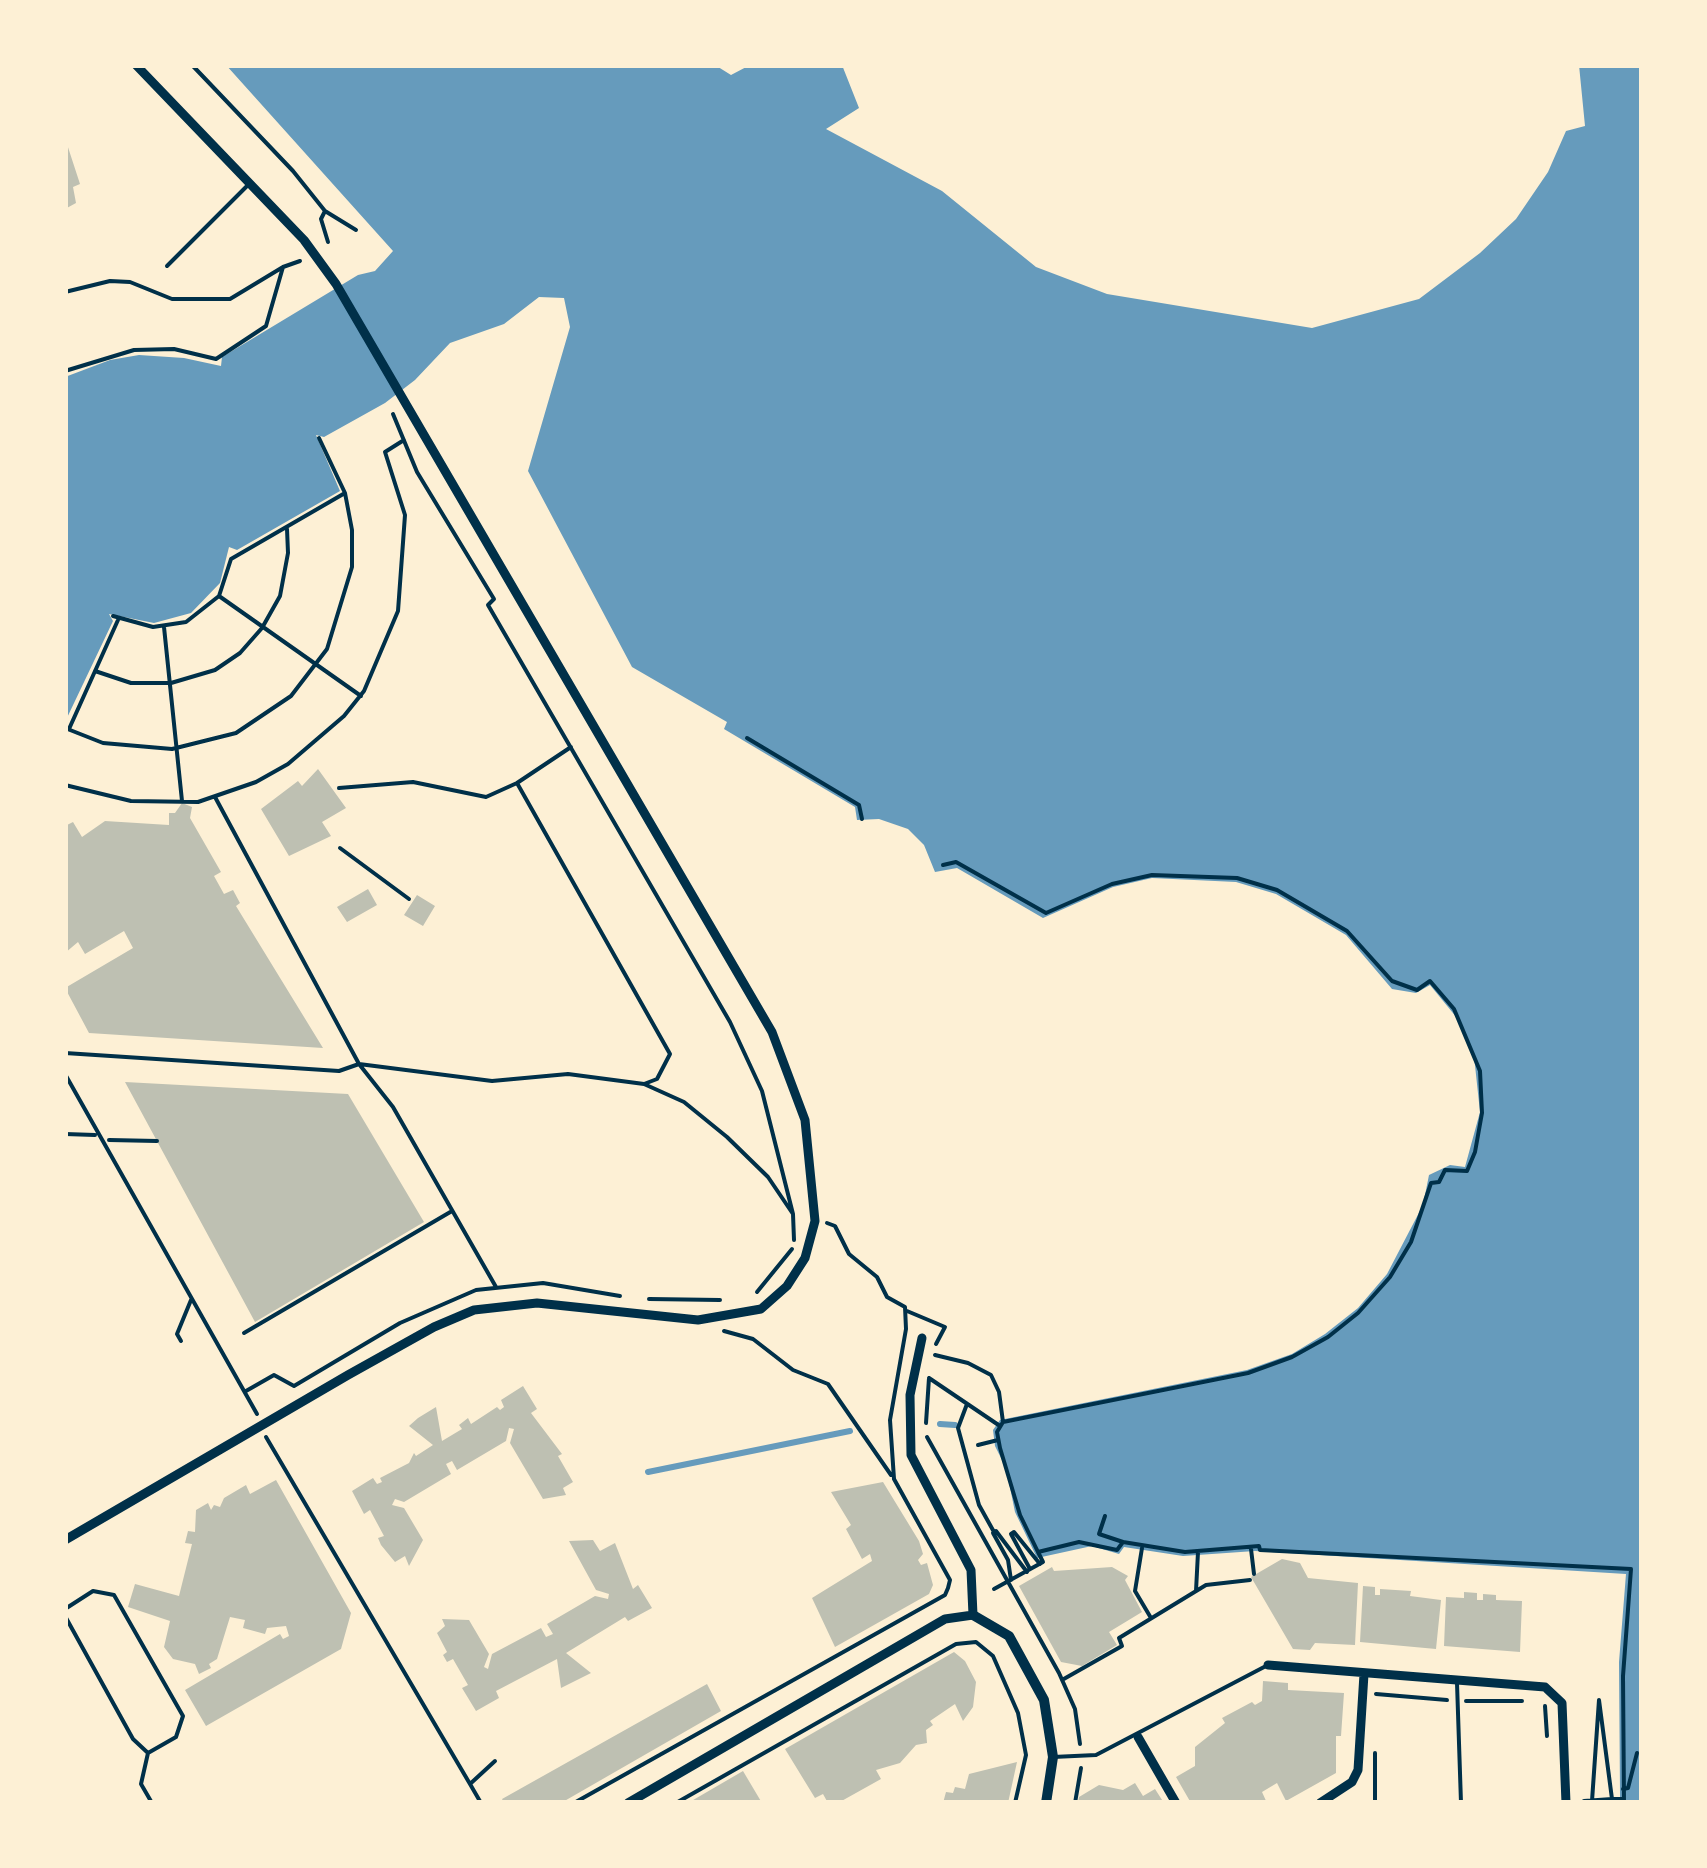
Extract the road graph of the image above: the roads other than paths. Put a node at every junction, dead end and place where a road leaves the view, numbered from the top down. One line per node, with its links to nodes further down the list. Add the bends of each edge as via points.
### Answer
1 (136, 65): 2 (street)
2 (250, 183): 3 (lane); 7 (street, via 336,284 772,1032 806,1120 814,1218 805,1258 761,1308 723,1318 658,1318 537,1303 474,1310 422,1333)
3 (167, 266)
4 (340, 848): 5 (lane)
5 (409, 899)
6 (922, 1338): 9 (street, via 908,1416 910,1455 972,1570)
7 (65, 1540)
8 (65, 1609): 15 (lane, via 93,1590 114,1594 163,1678 183,1716 176,1737)
9 (973, 1615): 16 (street, via 997,1626 1023,1654 1044,1700); 18 (street, via 944,1619)
10 (65, 1616): 15 (lane, via 133,1739)
11 (1268, 1665): 12 (street); 14 (lane)
12 (1364, 1674): 13 (street); 21 (street, via 1358,1770 1352,1782)
13 (1457, 1679): 22 (lane); 23 (street, via 1554,1693 1562,1703)
14 (1138, 1737): 16 (lane, via 1080,1757); 20 (street)
15 (148, 1753): 17 (lane, via 141,1784)
16 (1054, 1757): 19 (street)
17 (152, 1803)
18 (628, 1803)
19 (1046, 1803)
20 (1176, 1803)
21 (1320, 1803)
22 (1461, 1803)
23 (1566, 1803)

